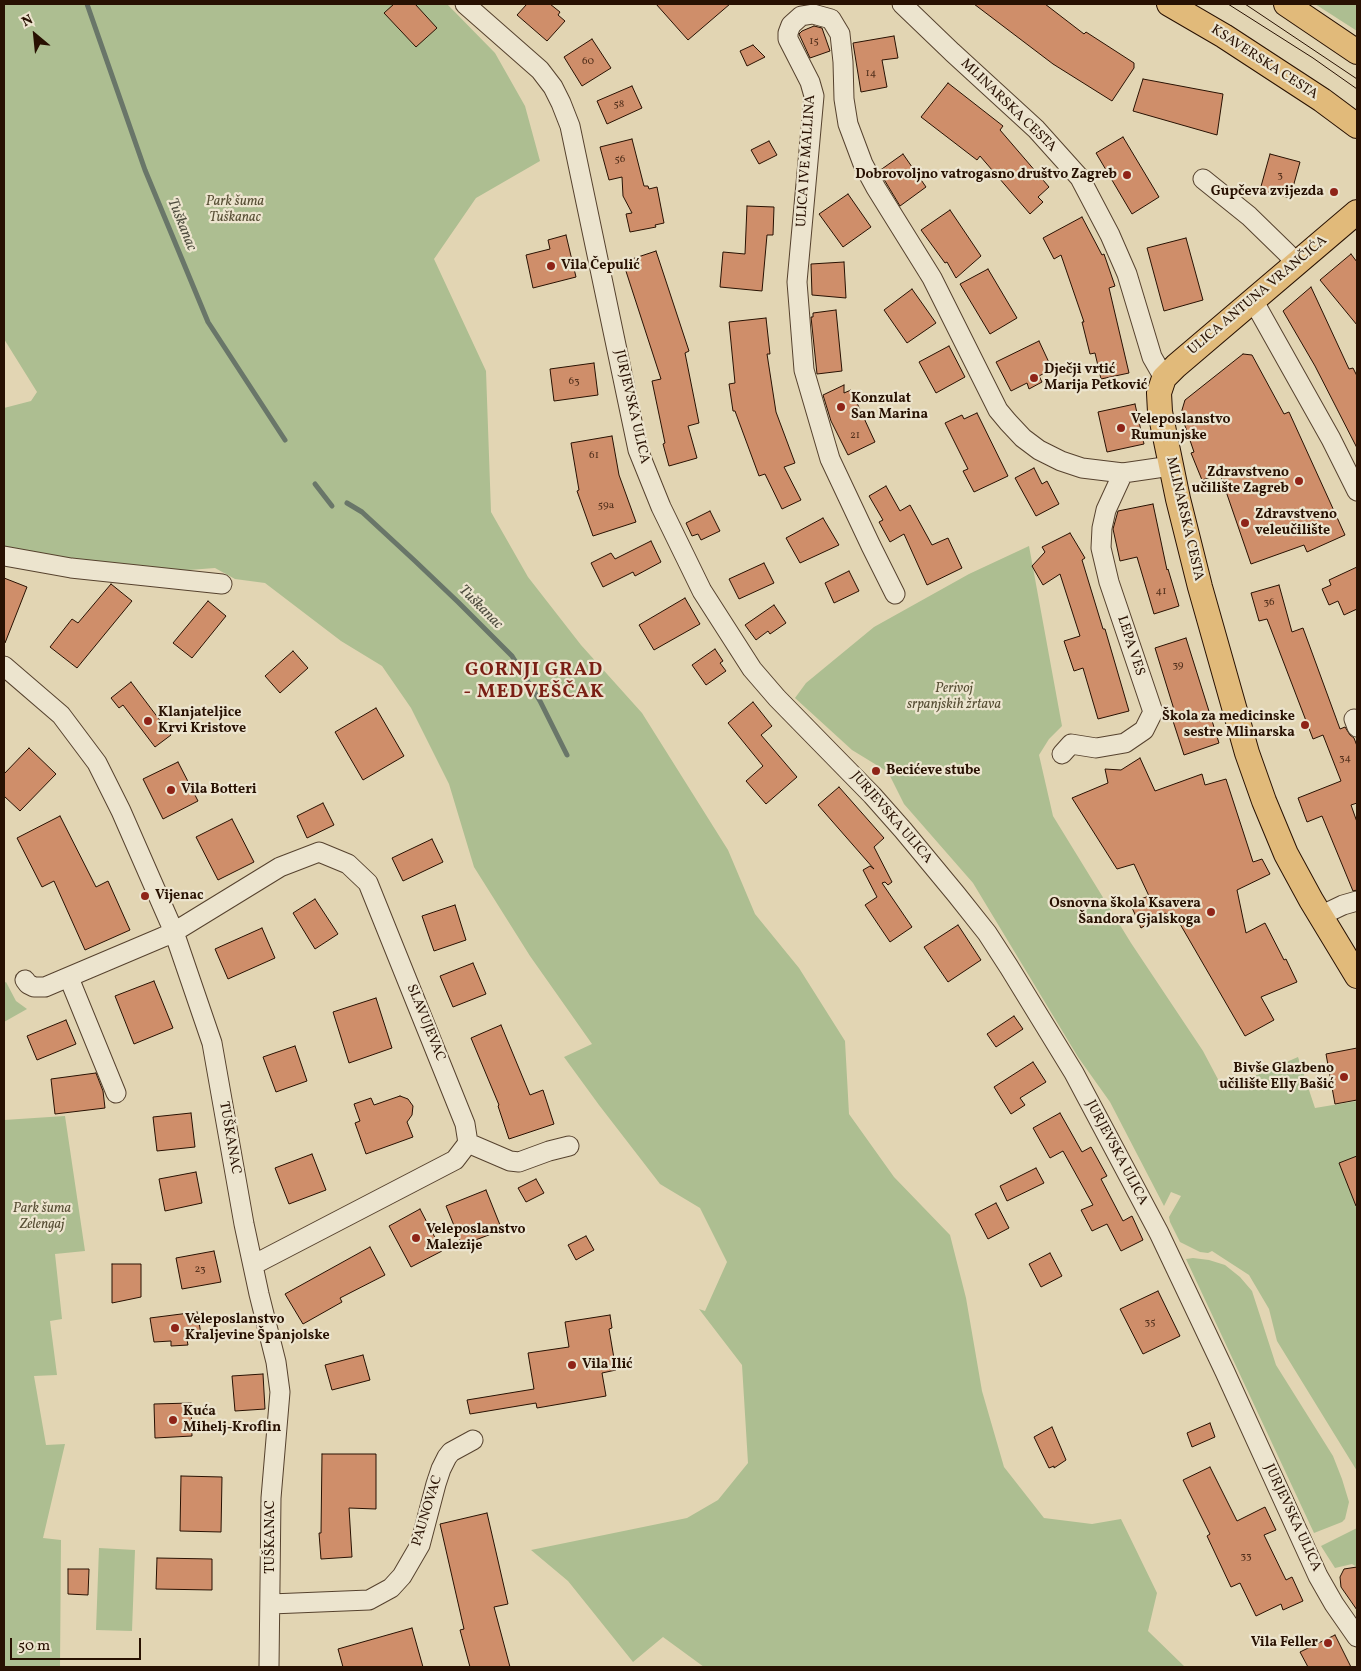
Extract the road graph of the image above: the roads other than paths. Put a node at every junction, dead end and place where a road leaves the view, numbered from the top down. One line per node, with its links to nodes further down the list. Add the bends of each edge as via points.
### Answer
1 (465, 4): 32 (street, JURJEVSKA ULICA, via 540,70 561,103 570,126 638,450 661,507 702,591 752,669 872,795 987,933 1074,1073 1159,1233 1318,1576)
2 (902, 4): 11 (street, MLINARSKA CESTA, via 1036,129 1080,178 1127,274 1152,357)
3 (1169, 4): 6 (main road, KSAVERSKA CESTA, via 1224,36)
4 (1286, 4): 5 (main road)
5 (1357, 52)
6 (1357, 126)
7 (1203, 179): 9 (street, via 1249,216)
8 (1356, 217): 9 (main road, ULICA ANTUNA VRANČIĆA)
9 (1296, 264): 10 (main road, ULICA ANTUNA VRANČIĆA)
10 (1253, 300): 11 (main road, ULICA ANTUNA VRANČIĆA); 14 (street)
11 (1164, 378): 12 (main road, MLINARSKA CESTA, via 1159,401)
12 (1171, 466): 13 (street, ULICA IVE MALLINA); 21 (main road, MLINARSKA CESTA, via 1200,587 1247,753 1286,854)
13 (1123, 473): 17 (street, ULICA IVE MALLINA, via 1082,468 1039,450 1023,438 998,410 932,278 863,164 848,124 840,34 831,20 813,14 801,16 792,25 788,39 814,96 796,282 804,370 830,459); 19 (street, LEPA VES, via 1106,510 1101,548 1153,712 1144,730 1125,743 1096,748 1070,744)
14 (1357, 491)
15 (4, 556): 16 (street, via 71,568)
16 (222, 584)
17 (896, 594)
18 (4, 666): 22 (street, TUŠKANAC, via 61,715 96,763 121,811)
19 (1062, 754)
20 (1357, 901): 21 (street)
21 (1320, 916): 23 (main road, MLINARSKA CESTA)
22 (174, 932): 24 (street, SLAVUJEVAC); 27 (street, SLAVUJEVAC, via 280,867 319,852 348,864 368,883 465,1124); 29 (street, TUŠKANAC, via 212,1043)
23 (1357, 976)
24 (69, 978): 25 (street, SLAVUJEVAC, via 45,987 34,987); 26 (street)
25 (25, 980)
26 (116, 1093)
27 (468, 1143): 28 (street, via 519,1162); 29 (street, via 455,1160)
28 (569, 1146)
29 (254, 1266): 31 (street, TUŠKANAC, via 280,1392 271,1498)
30 (473, 1440): 31 (street, PAUNOVAC, via 451,1452 440,1469 420,1545 391,1588 369,1600 355,1602)
31 (271, 1604): 33 (street, TUŠKANAC)
32 (1357, 1637)
33 (269, 1667)

